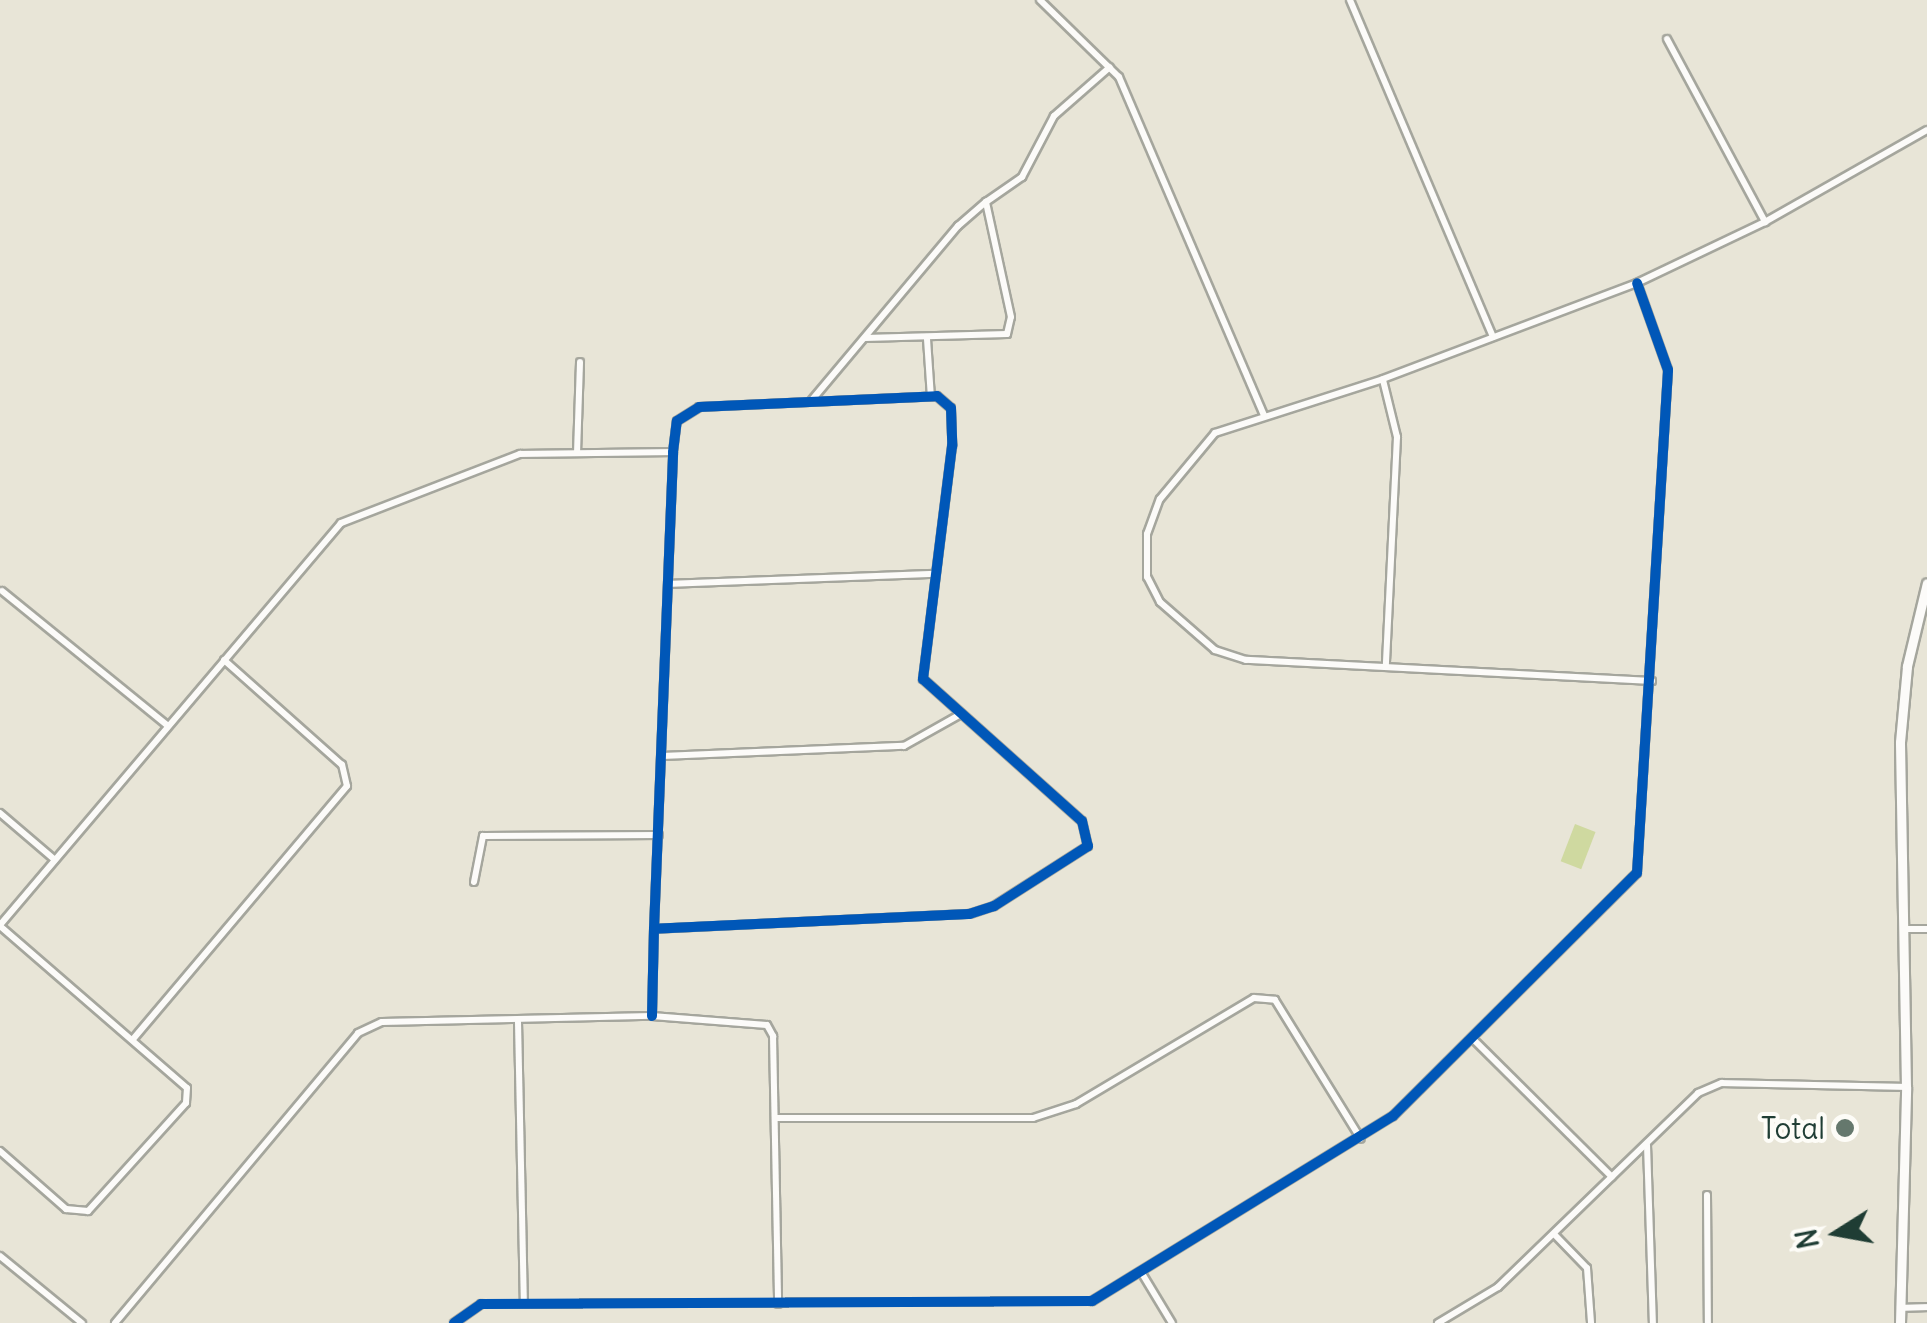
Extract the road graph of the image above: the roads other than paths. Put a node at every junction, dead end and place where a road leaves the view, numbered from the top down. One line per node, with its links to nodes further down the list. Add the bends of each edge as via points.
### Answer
1 (1040, 0): 4 (street)
2 (1350, 0): 9 (street)
3 (1667, 39): 7 (street)
4 (1110, 66): 6 (street, via 1054,116 1022,177); 16 (street, via 1198,248)
5 (1927, 130): 7 (street)
6 (986, 202): 10 (street); 11 (street, via 1012,327 998,336)
7 (1766, 222): 8 (street)
8 (1638, 283): 9 (street); 25 (street, via 1668,370)
9 (1493, 336): 13 (street)
10 (865, 338): 11 (street); 15 (street)
11 (927, 338): 14 (street)
12 (580, 362): 18 (street)
13 (1383, 380): 16 (street); 24 (street, via 1397,437)
14 (931, 397): 15 (street); 19 (street, via 951,408 952,446)
15 (810, 402): 17 (street, via 684,411)
16 (1264, 415): 24 (street, via 1215,433 1160,499 1147,534 1147,577 1160,602 1215,650 1246,660)
17 (673, 452): 18 (street); 21 (street)
18 (577, 453): 23 (street, via 520,454 342,523)
19 (934, 574): 21 (street); 26 (street, via 923,679)
20 (1927, 583): 35 (street, via 1907,666 1900,742)
21 (669, 584): 28 (street)
22 (2, 592): 27 (street)
23 (224, 660): 27 (street); 39 (street, via 342,765 347,786)
24 (1386, 666): 25 (street)
25 (1652, 681): 40 (street, via 1640,858 1632,882)
26 (959, 715): 28 (street, via 904,746); 34 (street, via 1082,821 1088,846 994,906 969,914)
27 (168, 726): 31 (street)
28 (662, 756): 30 (street)
29 (0, 813): 31 (street)
30 (658, 835): 32 (street, via 484,836); 34 (street)
31 (56, 860): 33 (street)
32 (474, 882)
33 (0, 925): 39 (street)
34 (654, 929): 37 (street)
35 (1903, 929): 36 (street); 41 (street)
36 (1927, 929)
37 (652, 1016): 38 (street); 42 (street, via 767,1025)
38 (518, 1022): 51 (street); 56 (street, via 382,1022 358,1033)
39 (134, 1038): 45 (street, via 177,1074 187,1088 186,1103 88,1211 66,1209)
40 (1472, 1038): 43 (street); 46 (street)
41 (1906, 1087): 44 (street, via 1722,1083 1698,1093); 54 (street)
42 (776, 1118): 43 (street, via 1033,1118 1076,1104 1254,998 1275,1000); 52 (street)
43 (1361, 1140): 50 (street)
44 (1647, 1144): 46 (street); 61 (street)
45 (0, 1151)
46 (1612, 1177): 48 (street)
47 (1707, 1195): 62 (street)
48 (1554, 1234): 59 (street, via 1498,1287); 60 (street, via 1587,1268)
49 (0, 1256): 55 (street)
50 (1143, 1274): 52 (street, via 1080,1303); 58 (street)
51 (524, 1303): 52 (street); 57 (street, via 482,1304)
52 (778, 1304)
53 (1927, 1307): 54 (street)
54 (1900, 1308): 63 (street)
55 (82, 1323)
56 (115, 1323)
57 (454, 1323)
58 (1172, 1323)
59 (1438, 1323)
60 (1591, 1323)
61 (1653, 1323)
62 (1708, 1323)
63 (1900, 1323)

